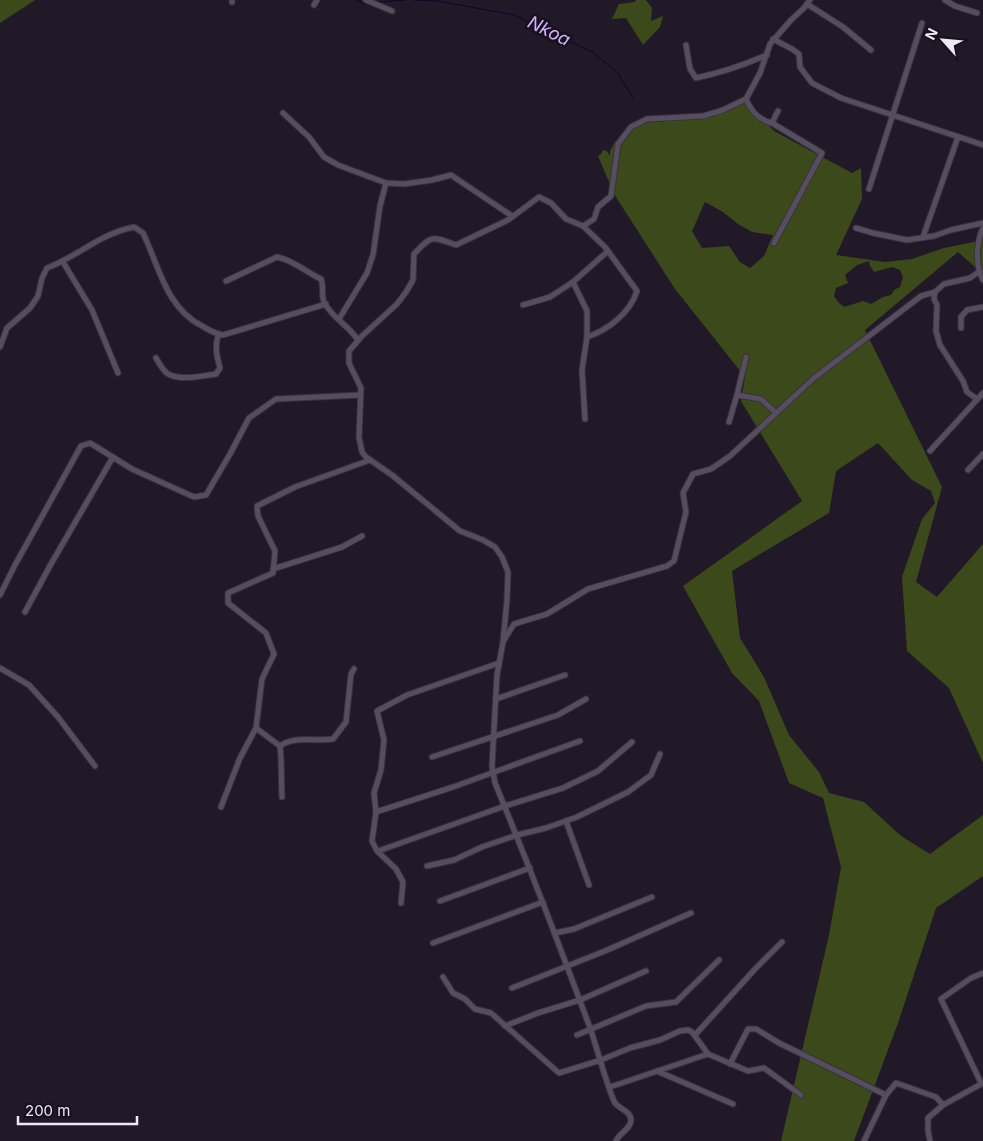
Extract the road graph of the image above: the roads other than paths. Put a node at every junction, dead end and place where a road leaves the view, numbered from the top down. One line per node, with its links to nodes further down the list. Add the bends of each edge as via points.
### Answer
1 (366, 0): 4 (street)
2 (945, 0): 5 (street)
3 (808, 2): 7 (street); 9 (street)
4 (392, 11)
5 (977, 13)
6 (922, 23): 14 (street)
7 (773, 39): 10 (street); 14 (street, via 799,54 800,67 812,83 841,98)
8 (686, 45): 10 (street, via 690,69 696,78)
9 (871, 50)
10 (767, 55): 11 (street)
11 (746, 99): 15 (street, via 757,116); 22 (street, via 703,116 647,119 631,127 618,144 611,196 598,207 594,219)
12 (778, 111): 15 (street)
13 (283, 113): 18 (street, via 309,136 324,157)
14 (892, 114): 16 (street); 19 (street)
15 (772, 122): 26 (street, via 822,153)
16 (958, 137): 17 (street); 25 (street)
17 (983, 145)
18 (386, 183): 20 (street, via 404,184 451,175); 37 (street, via 367,273)
19 (868, 189)
20 (512, 216): 22 (street, via 539,197 551,203 566,219); 41 (street, via 456,245 438,238 428,239 414,254 413,280 406,292)
21 (983, 224): 25 (street)
22 (583, 226): 27 (street)
23 (856, 228): 25 (street, via 907,240)
24 (983, 228): 29 (street, via 978,238)
25 (924, 237)
26 (774, 243)
27 (608, 251): 32 (street); 40 (street, via 637,291 623,314 610,326)
28 (63, 262): 39 (street, via 92,242 134,227 143,233 169,296 190,321); 42 (street, via 47,268 38,296 30,308 7,328); 45 (street, via 92,310)
29 (980, 270): 30 (street); 33 (street, via 970,278 944,284)
30 (983, 280)
31 (226, 281): 34 (street, via 277,258 286,259 321,278 324,285 322,299)
32 (573, 282): 35 (street, via 550,297); 40 (street, via 587,311)
33 (935, 292): 49 (street, via 936,331 940,345 967,392); 50 (street, via 921,296 814,378)
34 (326, 304): 37 (street); 39 (street)
35 (523, 305)
36 (983, 307): 38 (street, via 967,310 961,317)
37 (339, 319): 41 (street)
38 (961, 328)
39 (219, 334): 44 (street, via 216,341 220,368 216,374 177,376 167,373)
40 (587, 337): 51 (street, via 582,370)
41 (358, 340): 47 (street, via 349,351 349,363 361,388)
42 (0, 347)
43 (746, 357): 48 (street)
44 (156, 358)
45 (118, 373)
46 (983, 393): 49 (street)
47 (360, 395): 55 (street, via 276,399 249,418 206,495 194,497); 56 (street, via 359,437 362,452)
48 (737, 395): 50 (street, via 761,399); 52 (street)
49 (977, 399): 53 (street)
50 (776, 414): 62 (street, via 730,456 712,469 693,474 683,493 686,512 674,561 667,566 588,589 546,614 514,624)
51 (585, 419)
52 (729, 422)
53 (930, 451)
54 (983, 454): 57 (street)
55 (113, 457): 60 (street, via 90,443 81,446); 61 (street)
56 (370, 460): 59 (street, via 295,487 257,506 258,516 275,552); 62 (street, via 460,531 495,547 502,556 508,572)
57 (968, 470)
58 (362, 536): 59 (street, via 342,547)
59 (273, 569): 69 (street, via 273,573 228,593 228,603 266,633 274,654 262,679)
60 (0, 595)
61 (25, 612)
62 (503, 642): 63 (street)
63 (499, 663): 68 (street); 81 (street, via 407,696 377,712 384,740 381,770 374,793)
64 (0, 668): 76 (street, via 29,685)
65 (354, 669): 73 (street, via 346,722 333,739 287,741)
66 (565, 674): 68 (street)
67 (586, 698): 70 (street, via 558,715)
68 (496, 699): 70 (street)
69 (256, 728): 73 (street); 80 (street)
70 (494, 736): 75 (street); 77 (street)
71 (580, 741): 77 (street)
72 (632, 742): 79 (street, via 598,771 563,788)
73 (280, 746): 78 (street)
74 (660, 754): 82 (street, via 651,776 628,792)
75 (432, 757)
76 (95, 766)
77 (493, 772): 79 (street); 81 (street)
78 (282, 797)
79 (505, 806): 83 (street); 84 (street)
80 (221, 807)
81 (376, 812): 90 (street, via 372,841 377,851 396,868 403,882)
82 (566, 821): 83 (street); 87 (street)
83 (516, 835): 85 (street, via 454,860); 86 (street)
84 (381, 850)
85 (427, 866)
86 (530, 868): 89 (street); 91 (street)
87 (589, 885)
88 (652, 897): 93 (street, via 574,929)
89 (440, 901)
90 (401, 902)
91 (543, 902): 93 (street); 95 (street)
92 (691, 913): 97 (street)
93 (555, 932): 97 (street)
94 (782, 942): 106 (street)
95 (433, 943)
96 (719, 960): 104 (street, via 676,1002 646,1006)
97 (567, 966): 101 (street); 102 (street)
98 (646, 971): 102 (street)
99 (983, 972): 111 (street, via 941,998)
100 (443, 977): 103 (street, via 453,993 475,1009 491,1013)
101 (512, 988)
102 (580, 1000): 103 (street); 104 (street)
103 (505, 1026): 108 (street, via 559,1073)
104 (590, 1029): 105 (street); 108 (street)
105 (576, 1035)
106 (695, 1035): 107 (street); 108 (street, via 688,1030 680,1031)
107 (708, 1054): 109 (street); 110 (street)
108 (601, 1060): 112 (street)
109 (730, 1064): 113 (street, via 748,1071 764,1068); 114 (street, via 748,1029 756,1029)
110 (657, 1070): 112 (street); 115 (street)
111 (982, 1083): 116 (street)
112 (610, 1086): 117 (street, via 614,1103 631,1118)
113 (801, 1095)
114 (886, 1095): 116 (street, via 896,1083 936,1097); 118 (street)
115 (733, 1104)
116 (943, 1105): 119 (street, via 928,1118)
117 (616, 1141)
118 (864, 1141)
119 (930, 1141)

